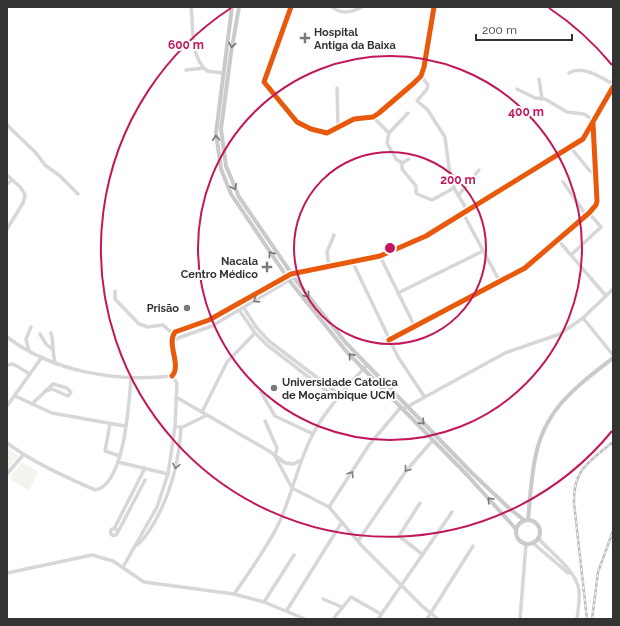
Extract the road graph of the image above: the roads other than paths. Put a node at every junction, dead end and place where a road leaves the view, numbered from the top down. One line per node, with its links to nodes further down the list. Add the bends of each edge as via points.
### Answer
1 (191, 7): 8 (street, via 196,53)
2 (232, 7): 10 (main road)
3 (239, 7): 48 (main road, one-way to 48, via 222,113 224,155 230,178 243,205)
4 (291, 7): 23 (street, via 264,82 297,122 324,132)
5 (332, 7): 6 (street, via 339,12 346,12)
6 (362, 7)
7 (434, 7): 12 (street)
8 (204, 68): 9 (street); 10 (street, via 207,71)
9 (186, 70)
10 (222, 73): 49 (main road, one-way to 10, via 235,201 224,176 216,133)
11 (569, 73): 14 (street, via 576,70 586,71)
12 (421, 76): 20 (street); 34 (street, via 428,85 417,101 429,112 446,137)
13 (539, 79): 18 (street)
14 (613, 84)
15 (613, 87): 21 (street)
16 (337, 88): 23 (street)
17 (517, 90): 18 (street)
18 (542, 99): 21 (street, via 567,112 584,114)
19 (408, 113): 24 (street)
20 (372, 117): 23 (street, via 357,118); 24 (street)
21 (594, 122): 25 (street, via 585,138); 30 (street)
22 (7, 125): 35 (street, via 45,165)
23 (338, 128)
24 (389, 133): 27 (street, via 387,143)
25 (572, 148): 30 (street); 37 (street)
26 (409, 159): 27 (street)
27 (402, 163): 34 (street, via 402,169 416,186 417,194 432,200)
28 (479, 170): 36 (street)
29 (7, 175): 31 (street)
30 (596, 175): 39 (street, via 597,203)
31 (12, 180): 33 (street); 40 (street, via 24,192 25,199)
32 (563, 182): 39 (street)
33 (7, 184)
34 (454, 188): 36 (street)
35 (78, 194)
36 (458, 196): 37 (street)
37 (467, 210): 38 (street)
38 (463, 213): 43 (street); 45 (street, via 426,236)
39 (588, 214): 42 (street); 44 (street, via 601,227)
40 (7, 229)
41 (334, 235): 47 (street, via 327,252)
42 (558, 240): 44 (street); 50 (street, via 525,268)
43 (483, 250): 50 (street); 53 (street)
44 (571, 255): 54 (street)
45 (380, 256): 46 (street); 53 (street)
46 (353, 263): 47 (street); 65 (street)
47 (329, 267): 48 (street, via 300,272)
48 (293, 276): 49 (street); 73 (main road, one-way to 73)
49 (288, 278): 55 (street, one-way to 55); 63 (street, via 209,320); 74 (main road, one-way to 49)
50 (500, 282): 59 (street)
51 (613, 289): 54 (street)
52 (115, 291): 63 (street, via 115,299 138,324 148,327 163,325)
53 (398, 293): 59 (street)
54 (606, 296): 57 (street)
55 (244, 308): 56 (street); 80 (street, via 269,341)
56 (239, 310): 61 (street); 66 (street, via 212,326)
57 (583, 318): 69 (street); 82 (street, via 556,337 505,353)
58 (31, 327): 68 (street, via 26,339)
59 (415, 327): 65 (street)
60 (51, 333): 67 (street)
61 (255, 333): 84 (street); 89 (street, via 227,362)
62 (40, 334): 67 (street)
63 (173, 334): 66 (street)
64 (7, 337): 68 (street)
65 (389, 340): 82 (street)
66 (173, 342): 76 (street, via 175,370)
67 (53, 350): 71 (street)
68 (29, 351): 70 (street)
69 (613, 356): 114 (main road, via 568,395 551,416 535,455)
70 (42, 357): 71 (street); 75 (street)
71 (54, 362): 77 (street, via 81,371)
72 (7, 365): 75 (street, via 13,364)
73 (366, 366): 74 (street); 87 (main road)
74 (363, 370): 80 (street); 88 (main road)
75 (30, 374): 81 (street)
76 (172, 376): 77 (street); 83 (street, via 177,383)
77 (131, 377): 93 (street)
78 (45, 391): 78 (street, via 55,384 71,392 68,396 54,389); 85 (street)
79 (260, 392): 96 (street, via 275,416)
80 (340, 395): 84 (street)
81 (15, 396): 85 (street); 86 (street)
82 (424, 396): 87 (street)
83 (176, 397): 89 (street); 94 (street)
84 (337, 399): 96 (street)
85 (32, 404): 92 (street, via 52,413)
86 (7, 406)
87 (407, 406): 88 (street); 105 (main road, one-way to 105)
88 (402, 408): 97 (main road); 112 (street, one-way to 88, via 369,445)
89 (202, 412): 90 (street)
90 (207, 415): 95 (street); 101 (street)
91 (265, 421): 101 (street, via 277,448)
92 (110, 424): 93 (street); 100 (street, via 106,451)
93 (125, 426): 100 (street)
94 (175, 427): 95 (street); 107 (street)
95 (181, 428): 124 (street, one-way to 124, via 175,471 168,494 144,540)
96 (313, 434): 102 (street)
97 (433, 440): 108 (main road); 120 (street, one-way to 120, via 406,471)
98 (7, 443): 99 (street)
99 (23, 455): 103 (street, via 95,490 108,481); 106 (street)
100 (120, 456): 103 (street)
101 (275, 456): 102 (street, via 288,464); 110 (street)
102 (300, 460): 110 (street)
103 (118, 462): 104 (street)
104 (145, 468): 107 (street); 116 (street)
105 (472, 473): 108 (main road); 114 (main road)
106 (7, 474)
107 (168, 474): 124 (street, via 157,507)
108 (468, 476): 117 (main road, one-way to 108)
109 (145, 480): 118 (street)
110 (292, 488): 112 (street); 131 (street, via 279,522 259,560)
111 (420, 502): 125 (street, via 399,536)
112 (329, 507): 115 (street)
113 (452, 512): 125 (street)
114 (526, 520): 117 (main road, via 519,523); 119 (main road, via 532,520 538,525)
115 (342, 522): 120 (street); 135 (street)
116 (114, 529): 118 (street); 118 (street, via 111,531 112,535)
117 (516, 529): 122 (main road, via 519,540)
118 (118, 532)
119 (538, 538): 121 (main road); 129 (street, via 566,566)
120 (358, 541): 130 (street)
121 (533, 542): 122 (main road); 129 (street)
122 (526, 544): 143 (street)
123 (473, 546): 136 (street)
124 (135, 547): 127 (street)
125 (422, 554): 130 (street)
126 (294, 555): 133 (street)
127 (123, 567): 128 (street, via 106,558 89,554); 131 (street, via 144,582)
128 (7, 573)
129 (572, 576): 144 (street, via 579,590)
130 (400, 585): 136 (street); 137 (street)
131 (234, 594): 133 (street)
132 (323, 599): 134 (street)
133 (264, 602): 135 (street)
134 (342, 607): 137 (street, via 353,597); 139 (street)
135 (287, 610): 138 (street)
136 (430, 613): 141 (street); 142 (street)
137 (381, 614): 140 (street)
138 (305, 619)
139 (333, 619)
140 (378, 619)
141 (427, 619)
142 (438, 619)
143 (520, 619)
144 (577, 619)

